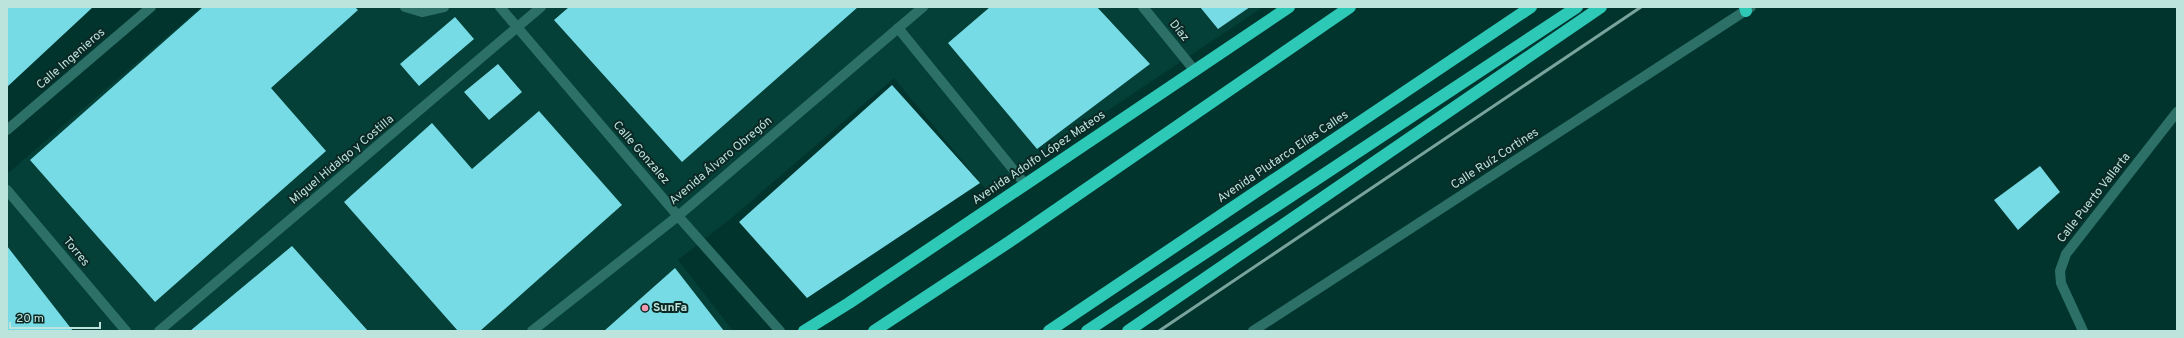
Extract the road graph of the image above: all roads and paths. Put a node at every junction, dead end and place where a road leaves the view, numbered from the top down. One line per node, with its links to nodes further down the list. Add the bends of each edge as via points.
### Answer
1 (151, 7): 18 (street, Calle Ingenieros)
2 (406, 7): 3 (street, via 422,12)
3 (444, 7)
4 (500, 7): 15 (street, Calle Gonzalez)
5 (541, 7): 15 (street, Miguel Hidalgo y Costilla)
6 (923, 7): 14 (street, Avenida Álvaro Obregón)
7 (1143, 7): 16 (street, Díaz)
8 (1289, 7): 16 (highway, Avenida Adolfo López Mateos)
9 (1350, 7): 27 (highway, via 991,254)
10 (1531, 7): 28 (highway, Avenida Plutarco Elías Calles)
11 (1577, 7): 29 (highway)
12 (1601, 7): 30 (highway)
13 (1747, 8): 31 (street, Calle Ruíz Cortines)
14 (898, 28): 19 (street); 21 (street, Avenida Álvaro Obregón)
15 (518, 29): 21 (street, Calle Gonzalez); 23 (street, Miguel Hidalgo y Costilla)
16 (1195, 71): 19 (highway, Avenida Adolfo López Mateos)
17 (2177, 112): 32 (street, Calle Puerto Vallarta, via 2066,254 2060,271 2061,284)
18 (7, 130)
19 (1025, 184): 26 (highway, Avenida Adolfo López Mateos)
20 (7, 190): 22 (street, Torres)
21 (678, 216): 24 (street, Avenida Álvaro Obregón); 25 (street, Calle Gonzalez)
22 (126, 331)
23 (159, 331)
24 (532, 331)
25 (780, 331)
26 (804, 331)
27 (874, 331)
28 (1049, 331)
29 (1087, 331)
30 (1128, 331)
31 (1253, 331)
32 (2083, 331)

